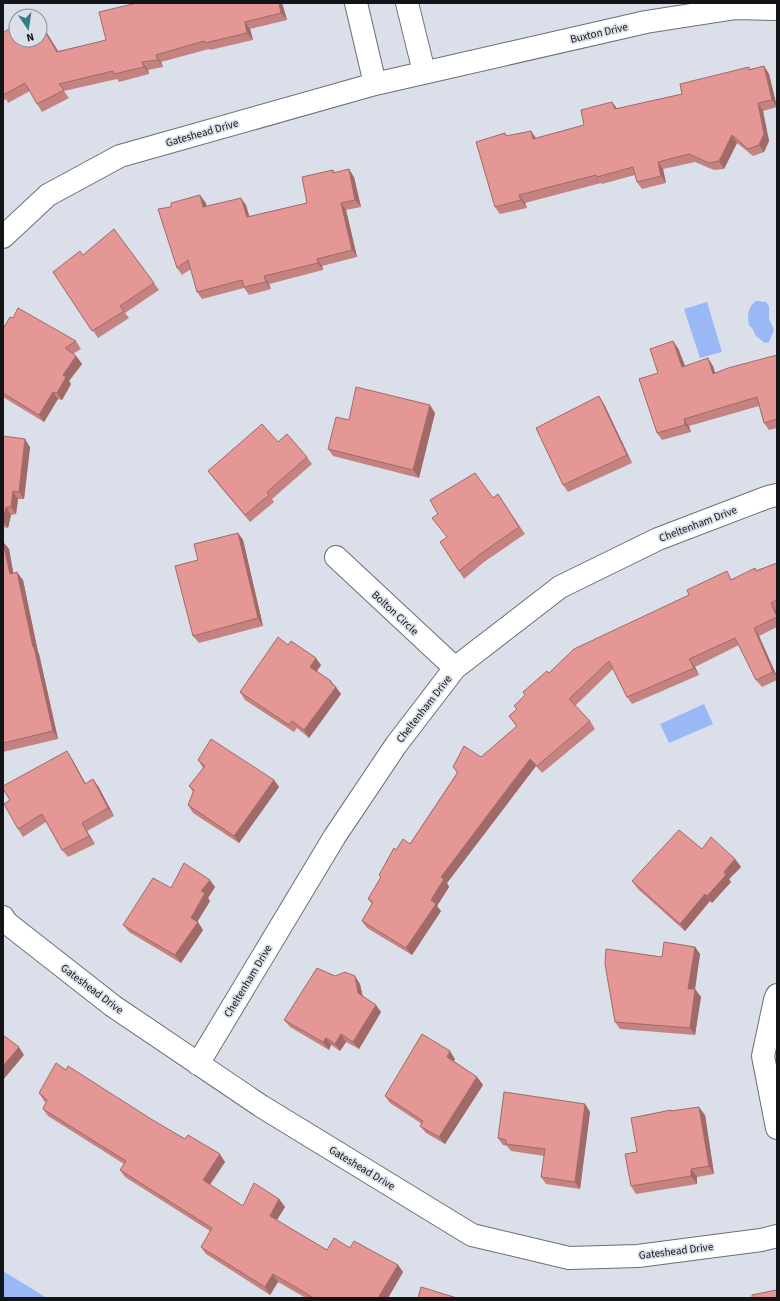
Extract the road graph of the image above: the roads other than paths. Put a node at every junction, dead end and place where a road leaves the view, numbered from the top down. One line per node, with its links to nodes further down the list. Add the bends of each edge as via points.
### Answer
1 (356, 3): 5 (street)
2 (407, 3): 4 (street)
3 (777, 9): 4 (street, Buxton Drive, via 736,8 646,22)
4 (424, 72): 5 (street, Gateshead Drive)
5 (375, 84): 6 (street, Gateshead Drive, via 120,156 48,195)
6 (3, 237)
7 (777, 494): 9 (street, Cheltenham Drive, via 658,540 560,588)
8 (336, 556): 9 (street, Bolton Circle)
9 (455, 668): 12 (street, Cheltenham Drive, via 396,745 335,836)
10 (3, 917): 12 (street, Gateshead Drive, via 7,923 113,1006)
11 (777, 995): 13 (street, via 763,1056)
12 (198, 1064): 14 (street, Gateshead Drive, via 261,1106 472,1235 569,1258 638,1256)
13 (777, 1128)
14 (777, 1236)

